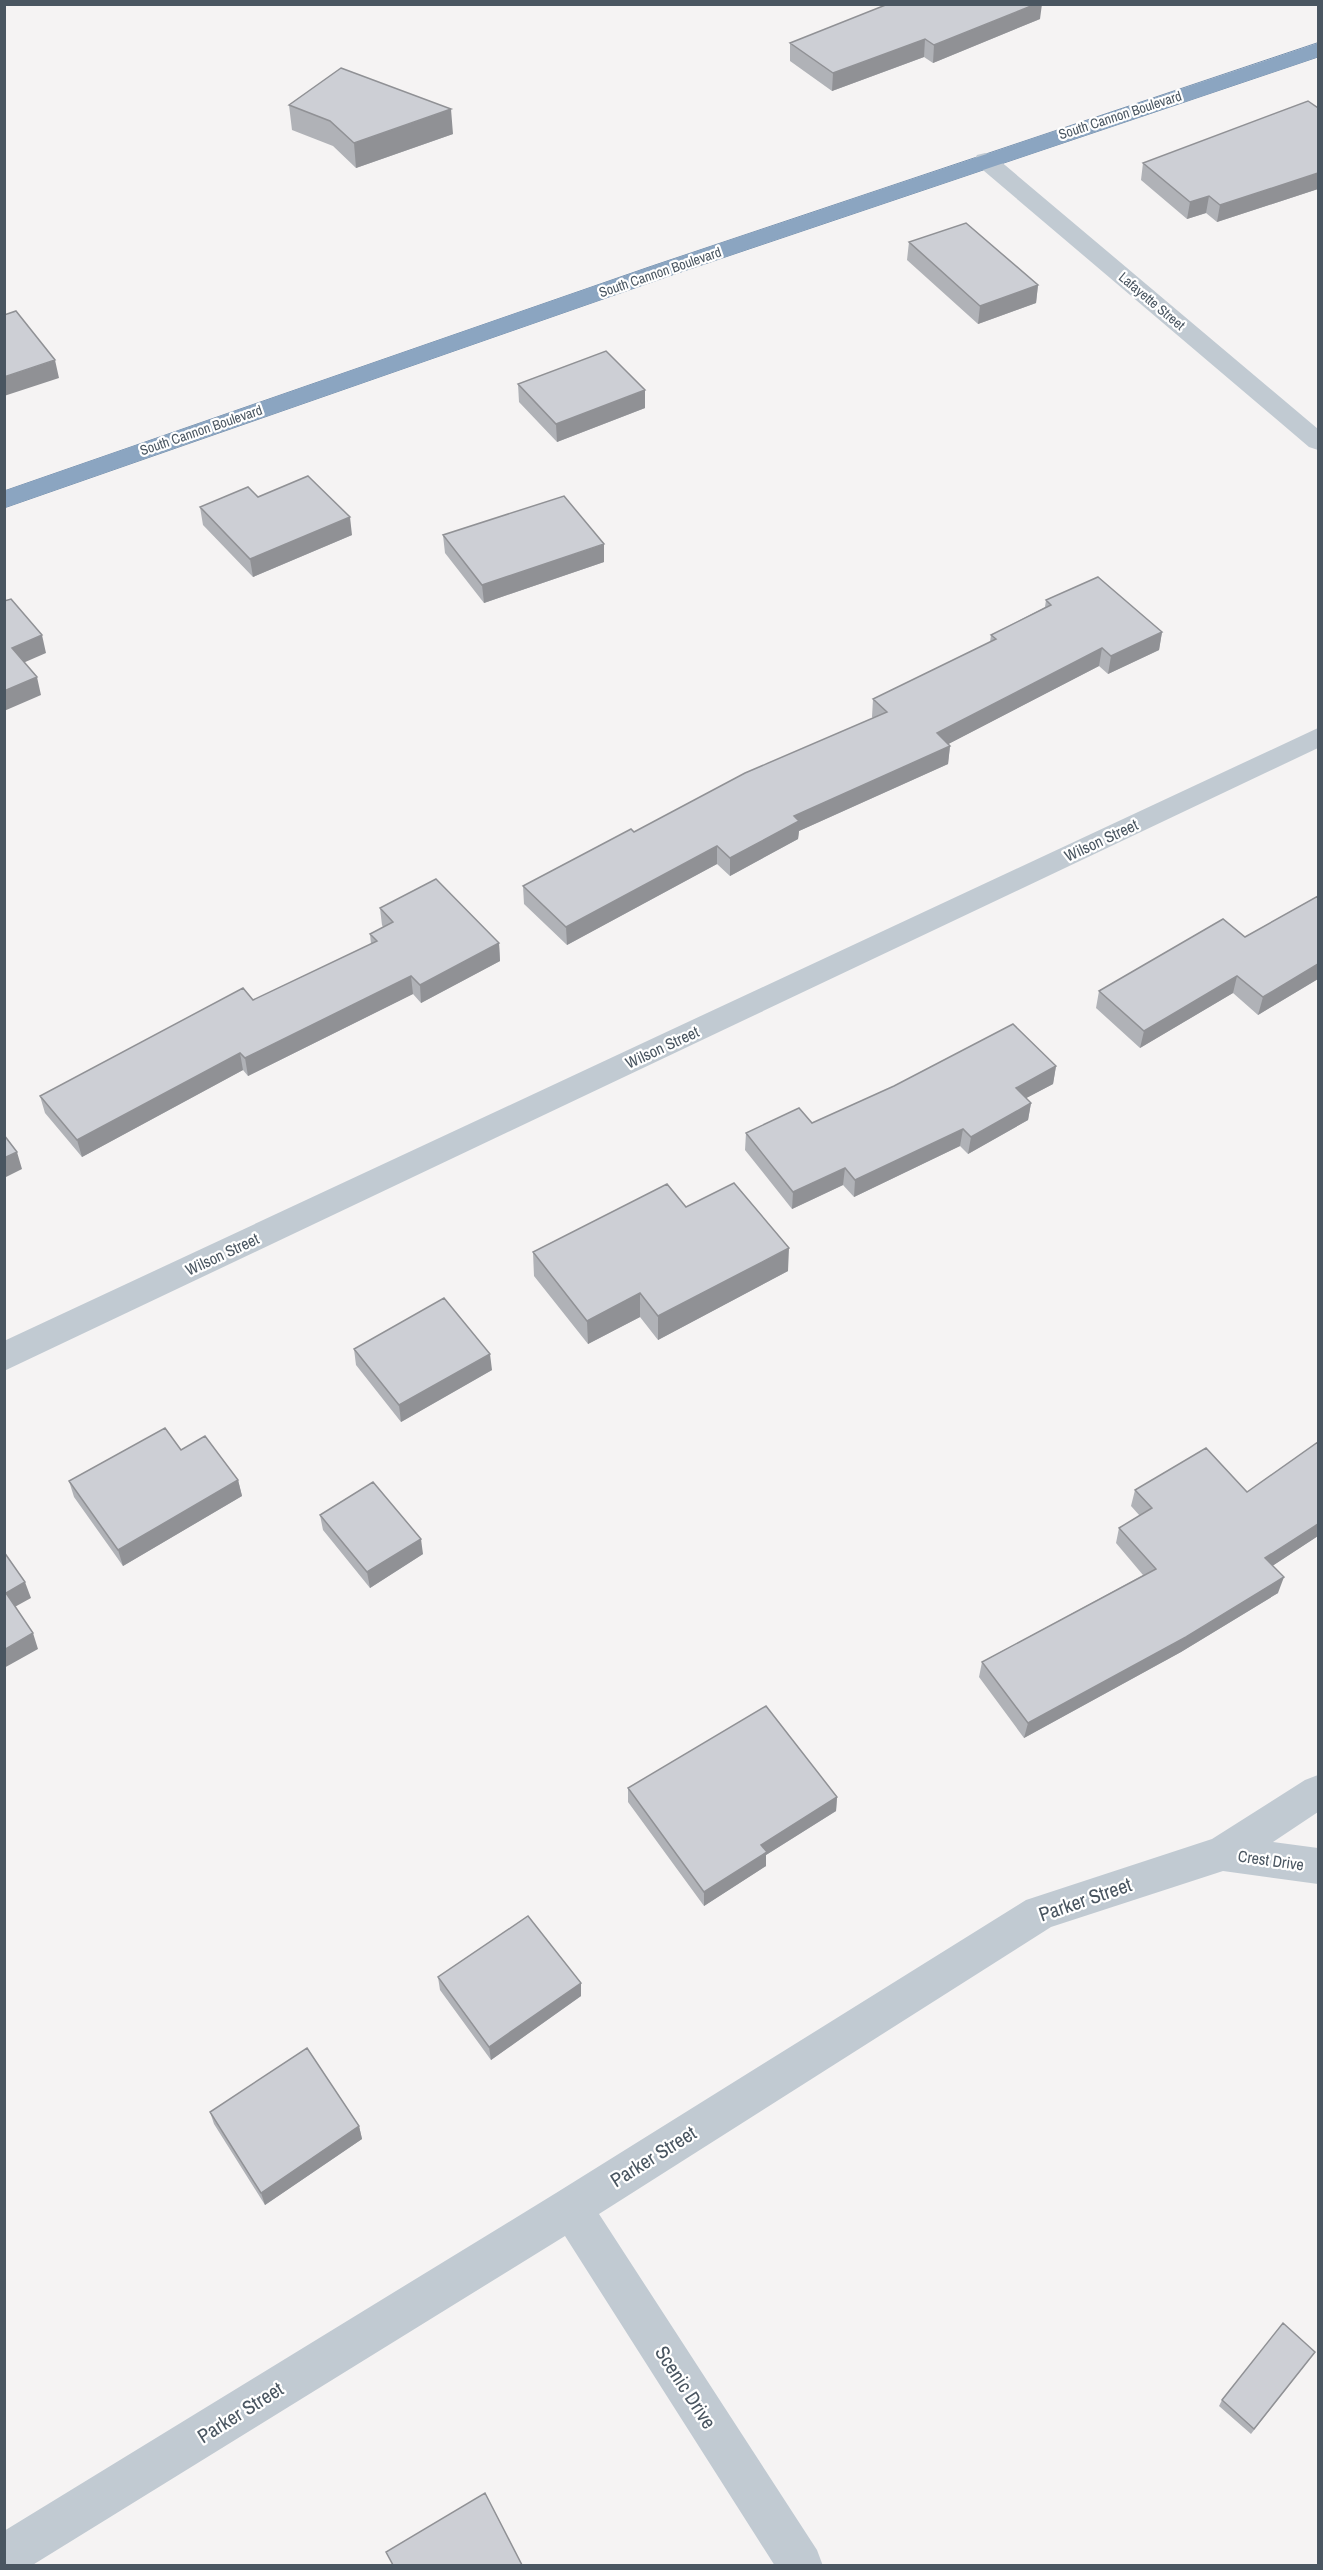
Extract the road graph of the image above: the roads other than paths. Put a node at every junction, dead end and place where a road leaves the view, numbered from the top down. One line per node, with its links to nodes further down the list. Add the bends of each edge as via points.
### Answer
1 (1318, 50): 2 (highway, South Cannon Boulevard)
2 (985, 160): 3 (street, Lafayette Street); 4 (highway, South Cannon Boulevard)
3 (1318, 442)
4 (4, 500)
5 (1318, 737): 6 (street, Wilson Street)
6 (4, 1357)
7 (1318, 1792): 8 (street, Parker Street)
8 (1223, 1853): 9 (street, Crest Drive); 10 (street, Parker Street, via 1040,1912)
9 (1318, 1866)
10 (571, 2208): 11 (street, Parker Street); 12 (street, Scenic Drive)
11 (4, 2557)
12 (801, 2565)

